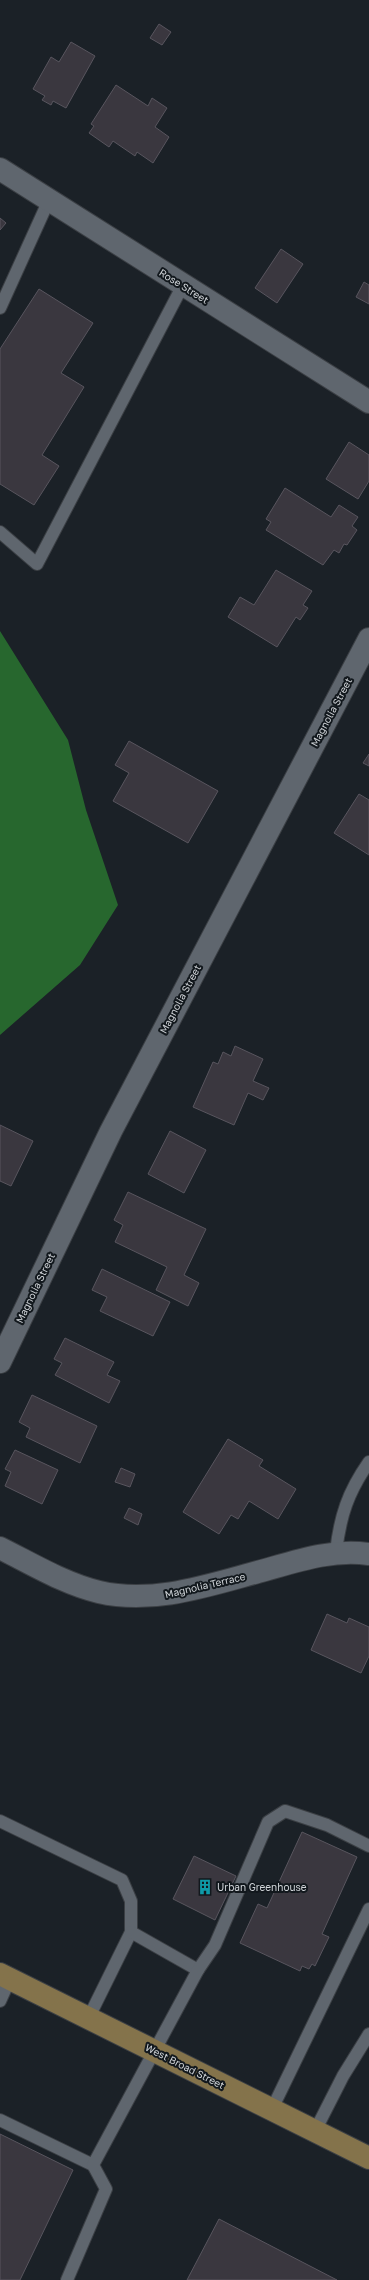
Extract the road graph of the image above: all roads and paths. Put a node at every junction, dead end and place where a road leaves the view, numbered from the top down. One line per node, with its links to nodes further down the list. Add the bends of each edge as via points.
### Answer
1 (0, 169): 2 (street, Rose Street)
2 (49, 200): 3 (street, Rose Street); 4 (lane)
3 (183, 285): 5 (street, Rose Street); 6 (lane, via 37,564)
4 (0, 308)
5 (369, 402)
6 (0, 532)
7 (369, 639): 8 (street, Magnolia Street, via 110,1131)
8 (0, 1362)
9 (369, 1462): 11 (lane, via 350,1494 339,1523)
10 (0, 1548): 11 (street, Magnolia Terrace, via 70,1582 99,1592 127,1596 161,1595 195,1589)
11 (336, 1552): 12 (street, Magnolia Terrace)
12 (369, 1554)
13 (0, 1821): 16 (lane, via 122,1880 131,1901)
14 (369, 1846): 17 (lane, via 326,1825 285,1811 268,1822 215,1945)
15 (369, 1909): 23 (lane)
16 (131, 1932): 17 (lane); 20 (lane)
17 (198, 1970): 22 (lane)
18 (5, 1976): 19 (lane); 20 (main road, West Broad Street)
19 (0, 2001)
20 (89, 2017): 22 (main road, West Broad Street)
21 (369, 2034): 25 (lane, via 343,2076)
22 (154, 2051): 23 (main road, West Broad Street); 27 (lane)
23 (272, 2109): 25 (main road, West Broad Street)
24 (0, 2120): 27 (lane)
25 (315, 2131): 26 (main road, West Broad Street)
26 (369, 2158)
27 (93, 2165): 28 (lane, via 106,2189)
28 (68, 2280)

